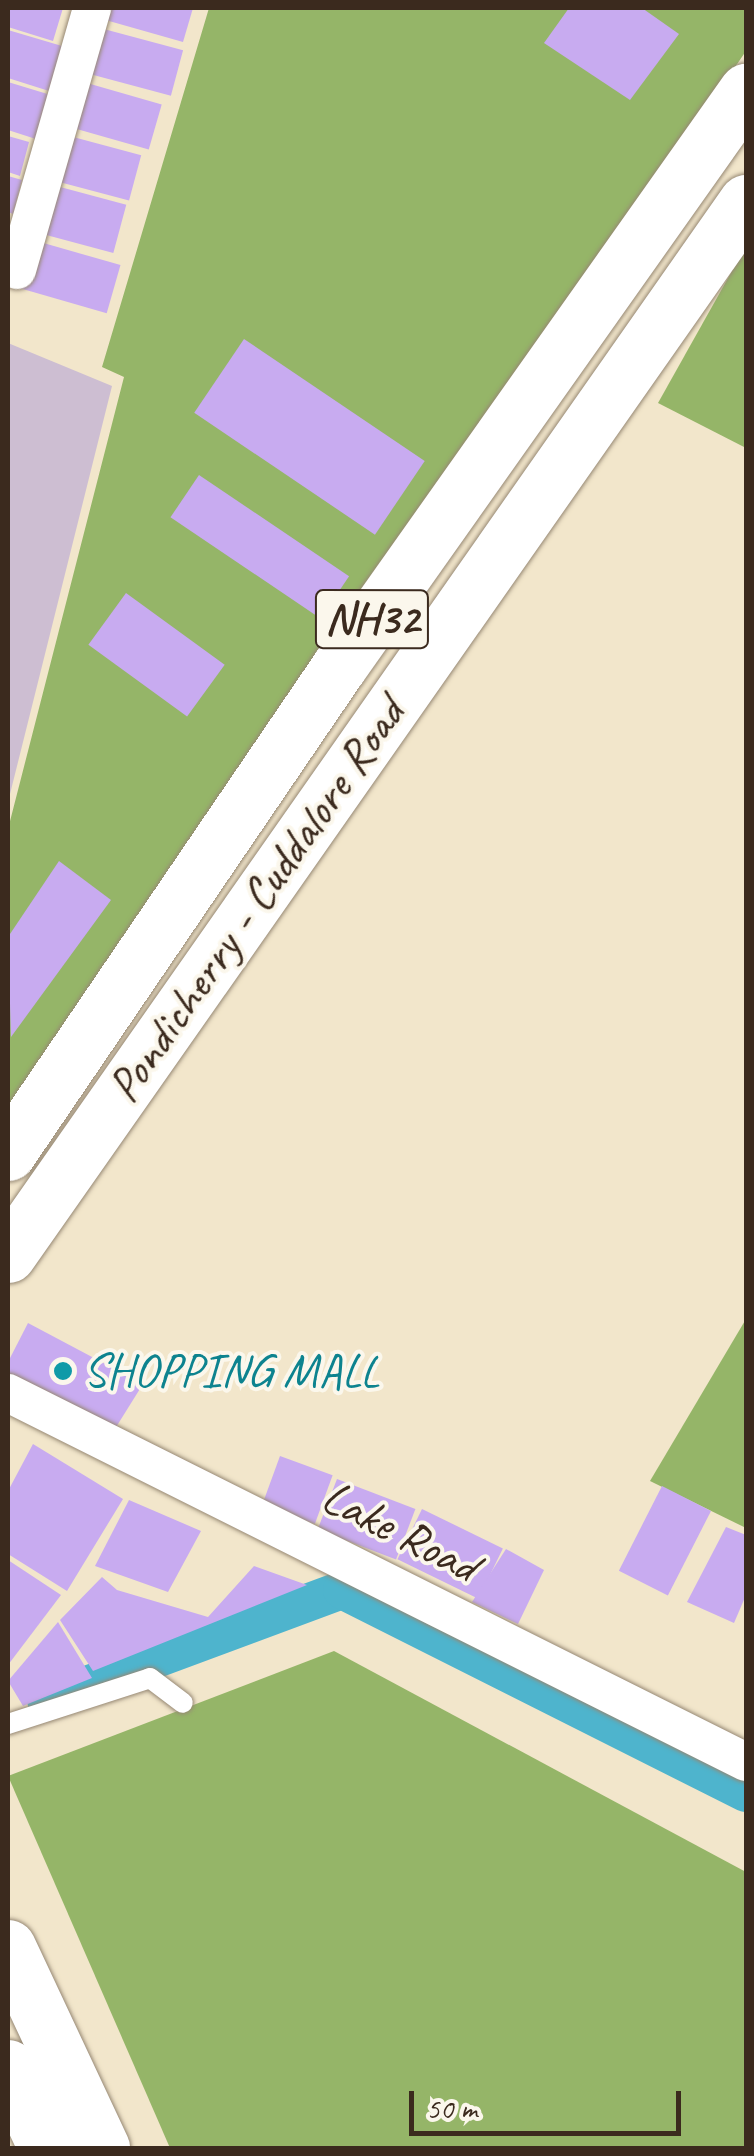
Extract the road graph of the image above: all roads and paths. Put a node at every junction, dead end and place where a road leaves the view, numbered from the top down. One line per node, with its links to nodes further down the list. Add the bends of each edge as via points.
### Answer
1 (92, 8): 6 (street)
2 (746, 92): 4 (highway, Pondicherry - Cuddalore Road / NH32)
3 (746, 202): 5 (highway, Pondicherry - Cuddalore Road / NH32)
4 (656, 219): 5 (highway); 7 (highway, Pondicherry - Cuddalore Road / NH32, via 338,668)
5 (712, 251): 8 (highway, Pondicherry - Cuddalore Road / NH32)
6 (17, 270)
7 (8, 1153)
8 (8, 1255)
9 (8, 1393): 12 (street, Lake Road)
10 (183, 1704): 11 (lane, via 150,1678)
11 (8, 1724)
12 (746, 1762)
13 (8, 1947): 16 (highway)
14 (8, 2067): 15 (highway)
15 (46, 2148)
16 (102, 2148)

